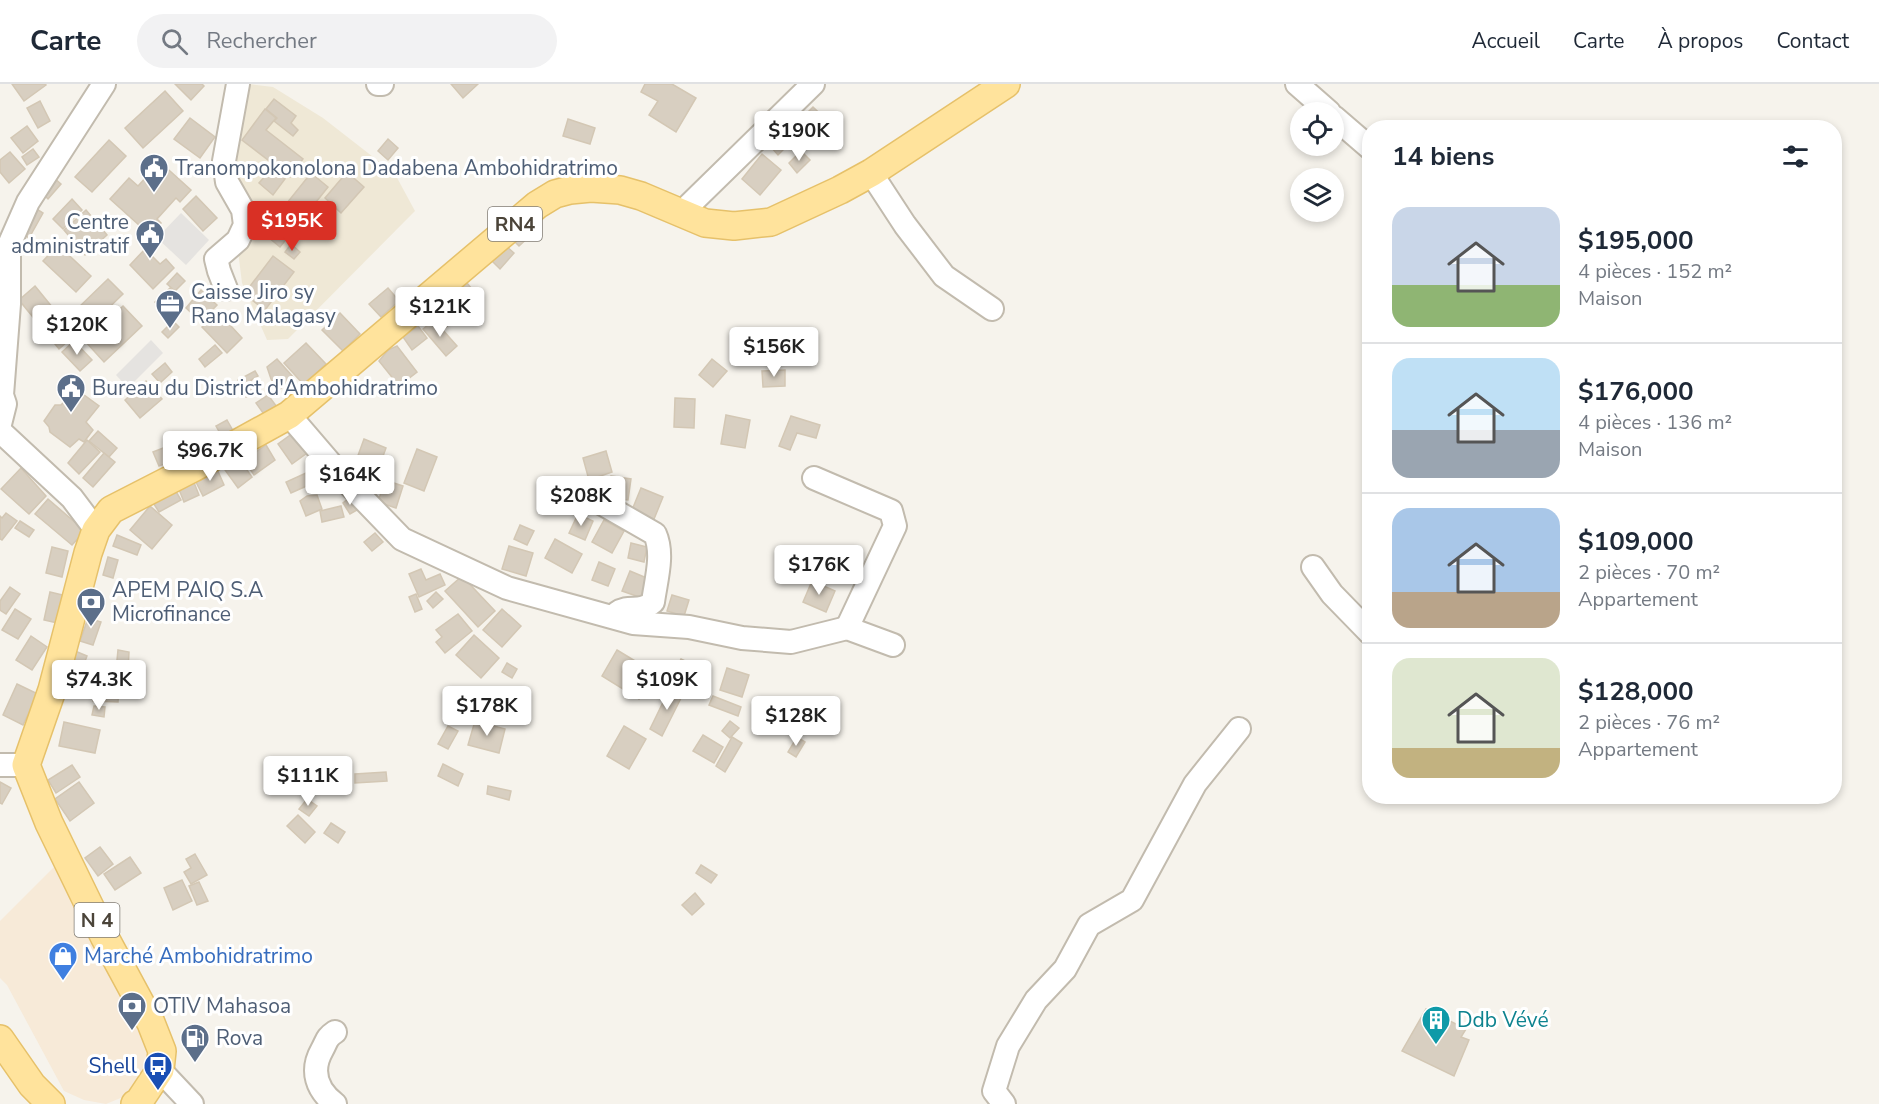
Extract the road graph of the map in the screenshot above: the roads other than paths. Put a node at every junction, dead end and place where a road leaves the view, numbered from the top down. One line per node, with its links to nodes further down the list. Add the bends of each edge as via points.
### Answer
1 (104, 84): 14 (street, via 28,202 9,245 2,395 5,405)
2 (238, 84): 11 (street, via 224,161 227,182 243,210 245,225 238,240 216,259)
3 (813, 84): 10 (street)
4 (1006, 84): 9 (main road, RN4)
5 (1298, 84): 6 (street)
6 (1318, 102)
7 (1344, 126): 8 (street)
8 (1362, 141)
9 (870, 173): 10 (main road, RN4, via 771,222 705,224); 12 (street, via 944,276)
10 (680, 214): 13 (main road, RN4, via 620,190 591,188 555,194 537,205)
11 (226, 289)
12 (993, 309)
13 (289, 415): 18 (main road, RN4, via 193,468); 20 (street, via 402,539 507,588)
14 (0, 424)
15 (0, 430): 18 (street, via 72,498)
16 (814, 478): 22 (street, via 891,511 895,526)
17 (587, 495): 20 (street, via 655,534 659,542 653,602 645,608 623,609)
18 (98, 531): 25 (main road, N 4, via 52,690)
19 (1313, 567): 21 (street)
20 (614, 618): 22 (street, via 791,642)
21 (1362, 625)
22 (846, 628): 23 (street)
23 (893, 645)
24 (1239, 729): 33 (street, via 1195,784 1132,900 1089,925 1065,969 1036,1000 1008,1046 994,1091)
25 (13, 765): 28 (main road, N 4, via 58,842 151,1023 162,1051)
26 (335, 1032): 32 (street, via 327,1037 316,1061 315,1074 319,1087)
27 (0, 1039): 29 (main road, via 32,1085)
28 (159, 1070): 30 (main road); 31 (street)
29 (51, 1104)
30 (135, 1104)
31 (192, 1104)
32 (335, 1104)
33 (1004, 1104)

